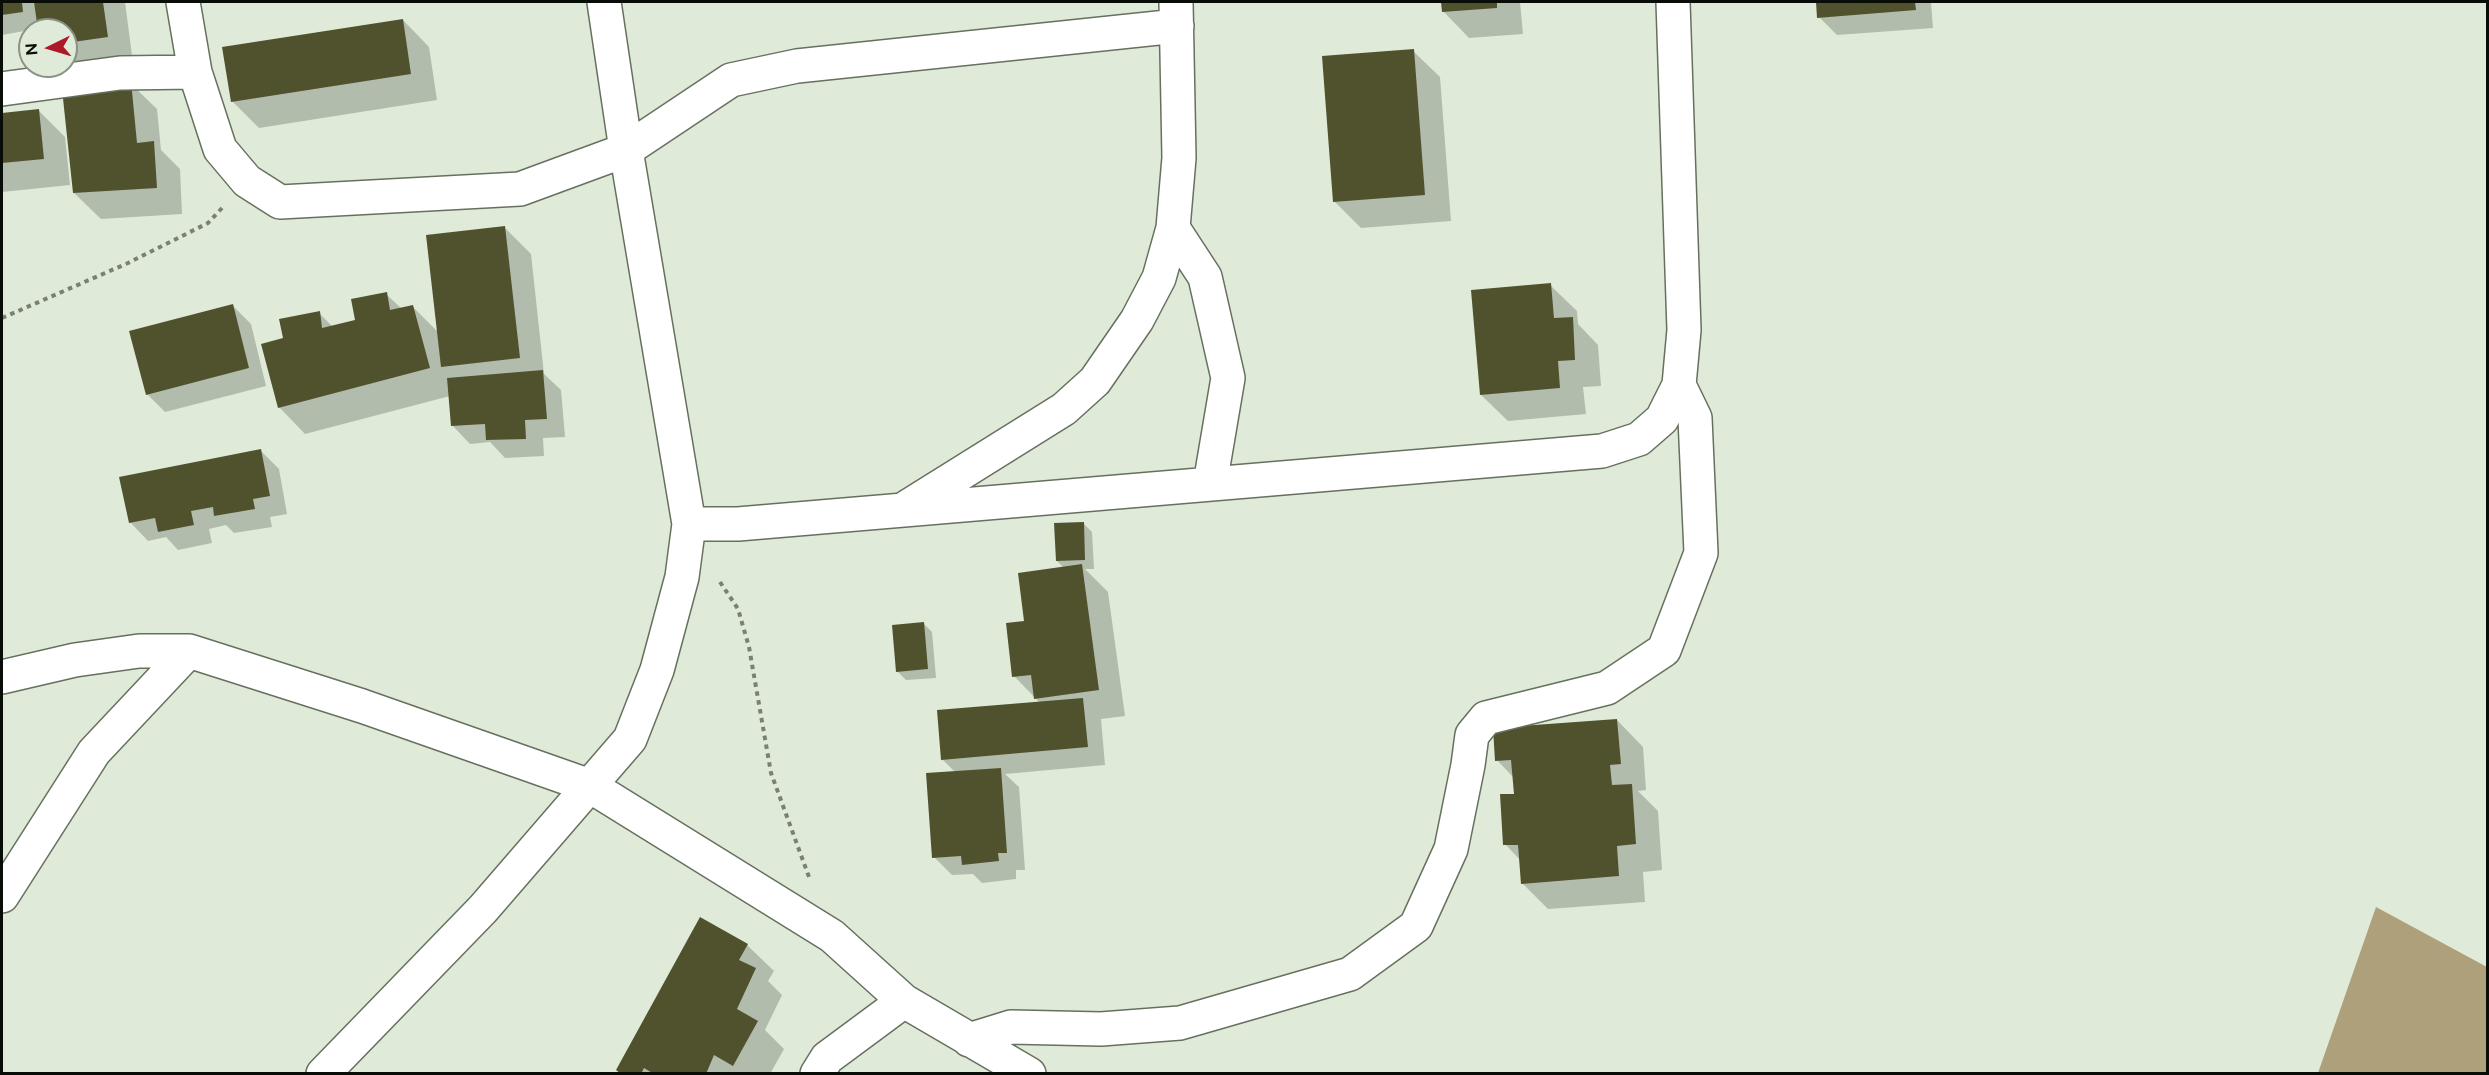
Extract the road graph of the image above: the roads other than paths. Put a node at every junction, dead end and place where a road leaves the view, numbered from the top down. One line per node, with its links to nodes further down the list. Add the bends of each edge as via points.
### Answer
1 (183, 2): 5 (street)
2 (604, 2): 7 (street)
3 (1674, 2): 9 (street, via 1684,330)
4 (1177, 14): 7 (street, via 797,66 731,80); 8 (street, via 1179,158)
5 (195, 72): 6 (street, via 120,73); 7 (street, via 220,149 247,181 280,202 520,189)
6 (2, 89)
7 (626, 150): 12 (street)
8 (1173, 228): 10 (street, via 1205,277 1228,378); 11 (street, via 1159,278 1137,320 1095,381 1064,410)
9 (1679, 385): 10 (street, via 1662,419 1639,439 1602,451); 18 (street, via 1695,418 1701,553 1664,650 1606,688 1486,718 1472,735 1451,849 1416,926 1350,974 1179,1023 1101,1029 1011,1027)
10 (1210, 484): 11 (street)
11 (903, 510): 12 (street, via 738,524)
12 (687, 537): 15 (street, via 657,670 630,739)
13 (189, 651): 14 (street, via 139,651 75,660); 15 (street, via 362,706); 16 (street, via 94,752)
14 (2, 677)
15 (590, 786): 17 (street, via 832,936); 19 (street, via 483,909)
16 (2, 896)
17 (904, 1001): 18 (street); 20 (street, via 827,1058)
18 (969, 1040): 21 (street)
19 (323, 1074)
20 (817, 1074)
21 (1029, 1074)

